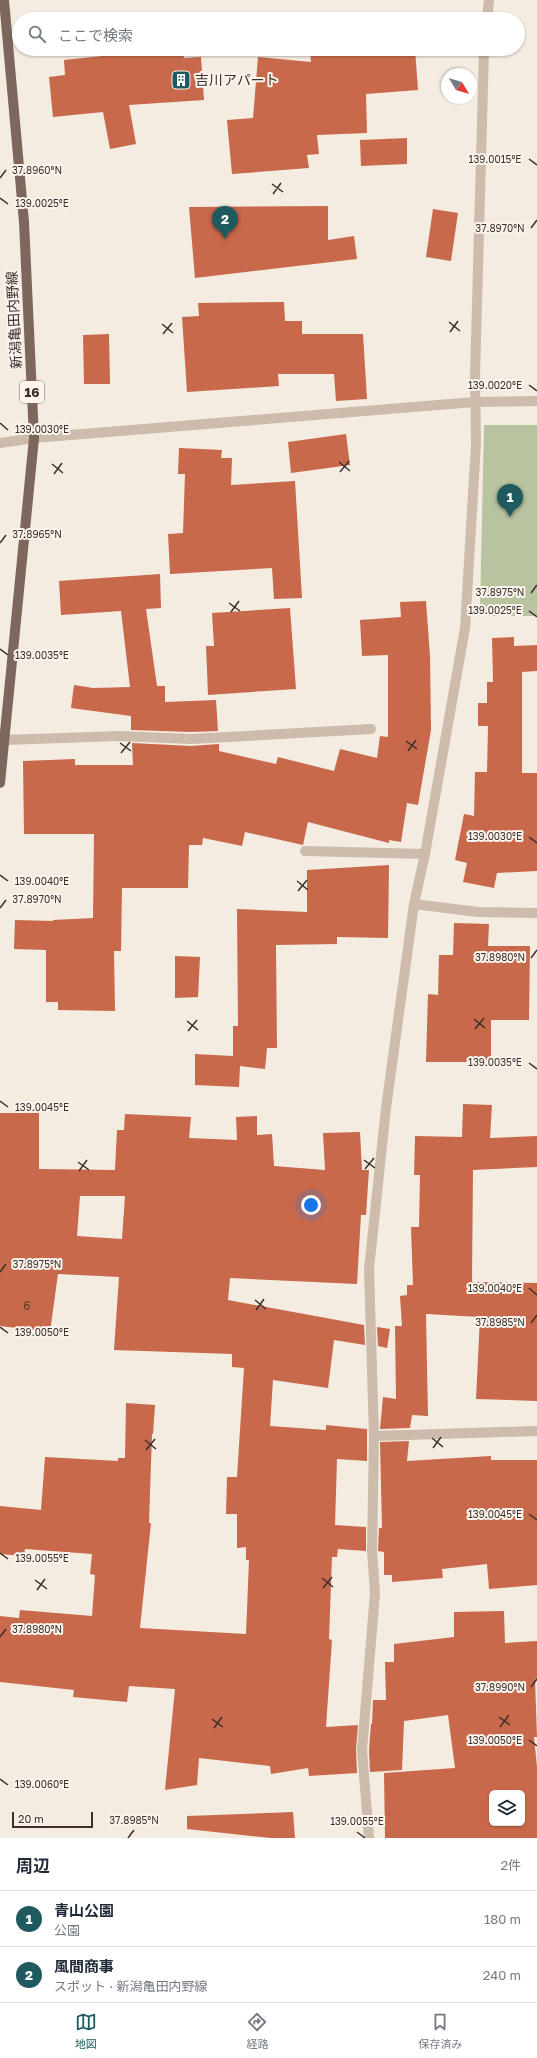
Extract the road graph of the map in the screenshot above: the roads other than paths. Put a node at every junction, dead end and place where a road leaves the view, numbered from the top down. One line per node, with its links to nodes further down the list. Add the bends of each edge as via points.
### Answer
1 (4, 0): 7 (main road, 新潟亀田内野線 / 16, via 24,222)
2 (489, 0): 3 (street)
3 (488, 12)
4 (484, 56): 6 (street)
5 (537, 401): 6 (street)
6 (475, 402): 7 (street); 13 (street, via 476,444 464,628)
7 (34, 438): 8 (street); 10 (main road, 新潟亀田内野線 / 16)
8 (0, 444)
9 (371, 729): 10 (street, via 191,739 119,736)
10 (4, 740): 11 (main road, 新潟亀田内野線 / 16)
11 (0, 783)
12 (305, 851): 13 (street)
13 (425, 854): 14 (street)
14 (414, 904): 15 (street, via 478,912); 17 (street, via 386,1108 369,1269)
15 (537, 914)
16 (537, 1431): 17 (street)
17 (374, 1436): 18 (street, via 372,1551 375,1593 362,1750)
18 (369, 1838)

